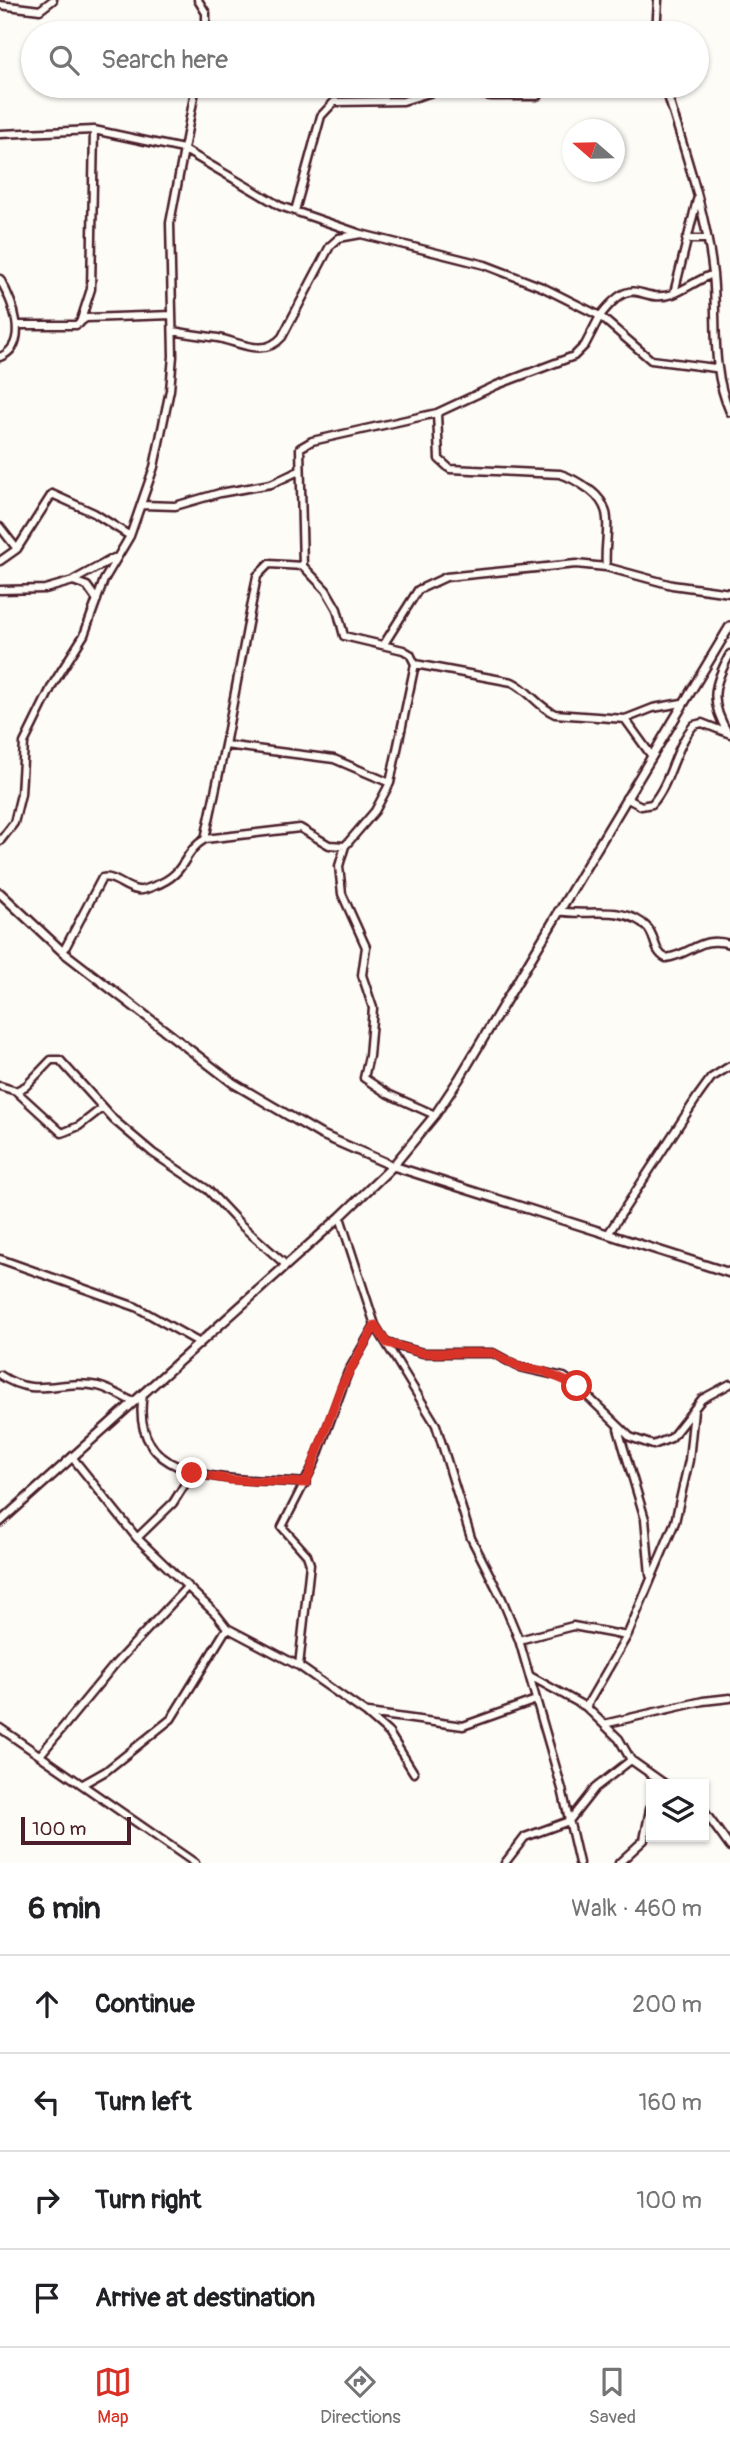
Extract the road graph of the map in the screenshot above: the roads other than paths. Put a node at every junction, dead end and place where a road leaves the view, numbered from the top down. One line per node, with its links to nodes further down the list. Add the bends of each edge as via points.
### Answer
1 (53, 0): 4 (street, via 40,10)
2 (198, 0): 5 (street)
3 (658, 0): 6 (street)
4 (0, 5)
5 (206, 21)
6 (657, 21)
7 (194, 98): 12 (street)
8 (412, 98): 14 (street, via 327,106)
9 (668, 98): 13 (street)
10 (94, 131): 11 (street); 12 (street); 23 (street, via 91,289)
11 (0, 134)
12 (183, 149): 14 (street); 21 (street, via 168,242)
13 (697, 197): 16 (street); 17 (street)
14 (295, 211): 15 (street)
15 (360, 234): 22 (street, via 485,265); 25 (street, via 340,238 330,246 279,341 247,347)
16 (686, 239): 17 (street); 20 (street)
17 (707, 239): 18 (street)
18 (713, 274): 20 (street); 27 (street)
19 (0, 279): 24 (street)
20 (674, 293): 22 (street, via 629,291)
21 (172, 315): 23 (street, via 86,318); 25 (street)
22 (600, 316): 27 (street, via 651,360); 29 (street, via 574,356)
23 (80, 323): 24 (street)
24 (17, 325): 26 (street, via 14,345)
25 (173, 331): 31 (street, via 170,390)
26 (0, 357)
27 (715, 368): 28 (street)
28 (730, 412)
29 (437, 413): 30 (street, via 307,443 298,451); 38 (street, via 439,459 450,468 560,474 602,499 607,513)
30 (299, 471): 31 (street, via 271,485 175,506); 37 (street)
31 (142, 505): 33 (street)
32 (0, 527): 34 (street)
33 (130, 536): 34 (street, via 52,494); 35 (street)
34 (17, 550): 36 (street)
35 (115, 558): 39 (street); 42 (street)
36 (0, 561)
37 (303, 566): 44 (street, via 326,590 344,636); 50 (street, via 269,564 257,576)
38 (606, 567): 41 (street, via 672,585); 44 (street, via 576,564 446,577 418,590)
39 (73, 581): 40 (street, via 46,589); 42 (street, via 87,586)
40 (0, 590)
41 (730, 593)
42 (97, 600): 55 (street, via 76,652 53,684 24,743 14,823)
43 (730, 626): 47 (street)
44 (384, 645): 46 (street, via 410,654)
45 (730, 654): 49 (street, via 720,673 715,703)
46 (415, 664): 48 (street, via 512,682 555,714); 52 (street)
47 (682, 703): 48 (street); 51 (street)
48 (625, 719): 51 (street)
49 (729, 733): 53 (street, via 702,723 694,725 652,804 641,806)
50 (225, 745): 52 (street, via 334,759); 54 (street)
51 (651, 755): 53 (street)
52 (390, 783): 56 (street, via 375,811)
53 (626, 798): 58 (street)
54 (205, 839): 56 (street, via 300,828 329,845); 60 (street, via 193,846 180,871 158,884 137,890 110,877 102,878)
55 (0, 841)
56 (345, 846): 65 (street, via 339,876 342,894 366,947 362,975 373,1008 364,1078)
57 (0, 893): 60 (street)
58 (558, 911): 59 (street, via 578,915 611,912 631,918 649,929 657,951 666,958 710,940); 65 (street)
59 (730, 944)
60 (63, 952): 66 (street, via 256,1098)
61 (730, 1068): 68 (street, via 711,1078)
62 (0, 1086): 63 (street)
63 (16, 1091): 64 (street, via 62,1133); 64 (street, via 56,1059)
64 (102, 1108): 70 (street, via 153,1153 208,1190)
65 (435, 1115): 66 (street)
66 (393, 1166): 67 (street); 68 (street)
67 (340, 1217): 70 (street); 72 (street)
68 (608, 1234): 71 (street)
69 (0, 1259): 73 (street, via 136,1307)
70 (286, 1265): 73 (street)
71 (730, 1273)
72 (375, 1325): 74 (street); 83 (street, via 341,1387)
73 (200, 1343): 77 (street)
74 (387, 1343): 80 (street, via 423,1353 493,1353 519,1367 564,1377); 90 (street, via 436,1425 471,1538)
75 (0, 1375): 78 (street, via 29,1388 99,1386)
76 (730, 1384): 79 (street)
77 (143, 1394): 78 (street); 82 (street, via 143,1424 152,1448)
78 (134, 1402): 81 (street)
79 (695, 1406): 80 (street, via 679,1431 662,1444 643,1443); 86 (street, via 682,1495)
80 (618, 1427): 86 (street, via 645,1519)
81 (72, 1457): 84 (street); 85 (street)
82 (192, 1473): 83 (street, via 231,1480); 85 (street, via 173,1503)
83 (306, 1483): 91 (street, via 282,1528 310,1564)
84 (0, 1522)
85 (137, 1538): 87 (street)
86 (650, 1580): 89 (street)
87 (188, 1586): 88 (street); 99 (street, via 115,1664)
88 (227, 1628): 91 (street); 103 (street, via 171,1718)
89 (627, 1636): 90 (street, via 573,1626); 95 (street)
90 (519, 1640): 92 (street)
91 (299, 1666): 96 (street)
92 (530, 1676): 94 (street); 95 (street)
93 (729, 1695): 97 (street)
94 (536, 1700): 96 (street, via 463,1726); 105 (street)
95 (586, 1707): 97 (street)
96 (366, 1713): 101 (street, via 389,1733)
97 (604, 1724): 100 (street)
98 (0, 1728): 99 (street)
99 (41, 1754): 103 (street)
100 (631, 1760): 102 (street); 105 (street, via 595,1788)
101 (414, 1773)
102 (653, 1779)
103 (83, 1784): 108 (street)
104 (709, 1818): 107 (street)
105 (569, 1821): 109 (street, via 525,1837); 110 (street)
106 (646, 1830): 111 (street, via 644,1840)
107 (730, 1847)
108 (195, 1863)
109 (505, 1863)
110 (579, 1863)
111 (619, 1863)

